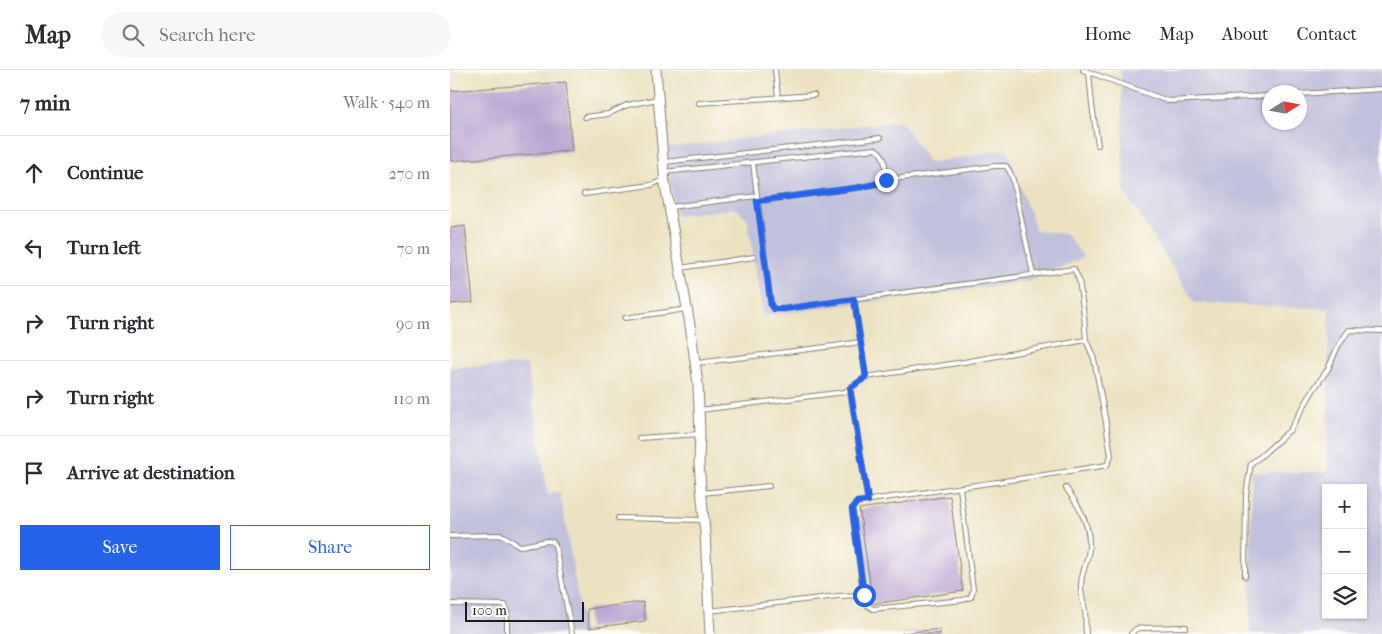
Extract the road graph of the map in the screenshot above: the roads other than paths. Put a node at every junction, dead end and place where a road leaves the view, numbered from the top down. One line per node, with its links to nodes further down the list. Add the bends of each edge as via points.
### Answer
1 (656, 70): 10 (street)
2 (775, 70): 9 (lane)
3 (1083, 70): 4 (lane)
4 (1089, 73): 8 (lane, via 1168,101); 14 (lane)
5 (1382, 90): 6 (lane)
6 (1307, 94)
7 (814, 95): 9 (lane)
8 (1262, 96)
9 (778, 98): 11 (lane)
10 (658, 99): 12 (lane, via 627,105 608,114); 16 (street)
11 (699, 103)
12 (585, 117)
13 (880, 138): 16 (lane)
14 (1098, 145)
15 (753, 163): 16 (lane); 17 (lane, via 875,148 884,156); 19 (lane)
16 (664, 171): 18 (lane, via 651,185); 20 (street)
17 (886, 180): 19 (lane, via 862,187); 23 (lane, via 1006,166 1013,180)
18 (584, 194)
19 (757, 199): 20 (lane); 24 (lane, via 771,306 784,309)
20 (670, 207): 22 (street)
21 (754, 257): 22 (lane)
22 (680, 268): 25 (street)
23 (1032, 274): 24 (lane); 28 (lane, via 1074,269 1079,280)
24 (854, 299): 29 (lane)
25 (687, 309): 26 (lane); 30 (street)
26 (625, 318)
27 (1382, 331): 44 (lane, via 1349,330 1290,430 1250,463 1246,495)
28 (1086, 340): 31 (lane); 37 (lane, via 1094,359 1106,422 1111,456 1107,465)
29 (860, 342): 30 (lane); 31 (lane)
30 (696, 363): 33 (street)
31 (866, 377): 32 (lane)
32 (850, 388): 33 (lane, via 845,392); 40 (lane)
33 (699, 410): 34 (street)
34 (700, 434): 35 (lane); 39 (street)
35 (639, 438)
36 (769, 486): 39 (lane)
37 (960, 488): 40 (lane); 45 (lane, via 973,589 971,597 873,609 865,604)
38 (1066, 488): 52 (lane, via 1084,516 1090,542 1081,588)
39 (702, 493): 42 (street)
40 (868, 501): 45 (lane, via 857,502 852,509)
41 (618, 518): 42 (lane)
42 (704, 520): 47 (street)
43 (450, 536): 50 (lane, via 500,535 521,546 553,542)
44 (1245, 576)
45 (864, 595): 47 (lane)
46 (450, 604): 49 (lane, via 504,605)
47 (709, 611): 51 (street)
48 (1186, 627): 53 (lane, via 1140,628)
49 (507, 634)
50 (572, 634)
51 (710, 634)
52 (1086, 634)
53 (1131, 634)

